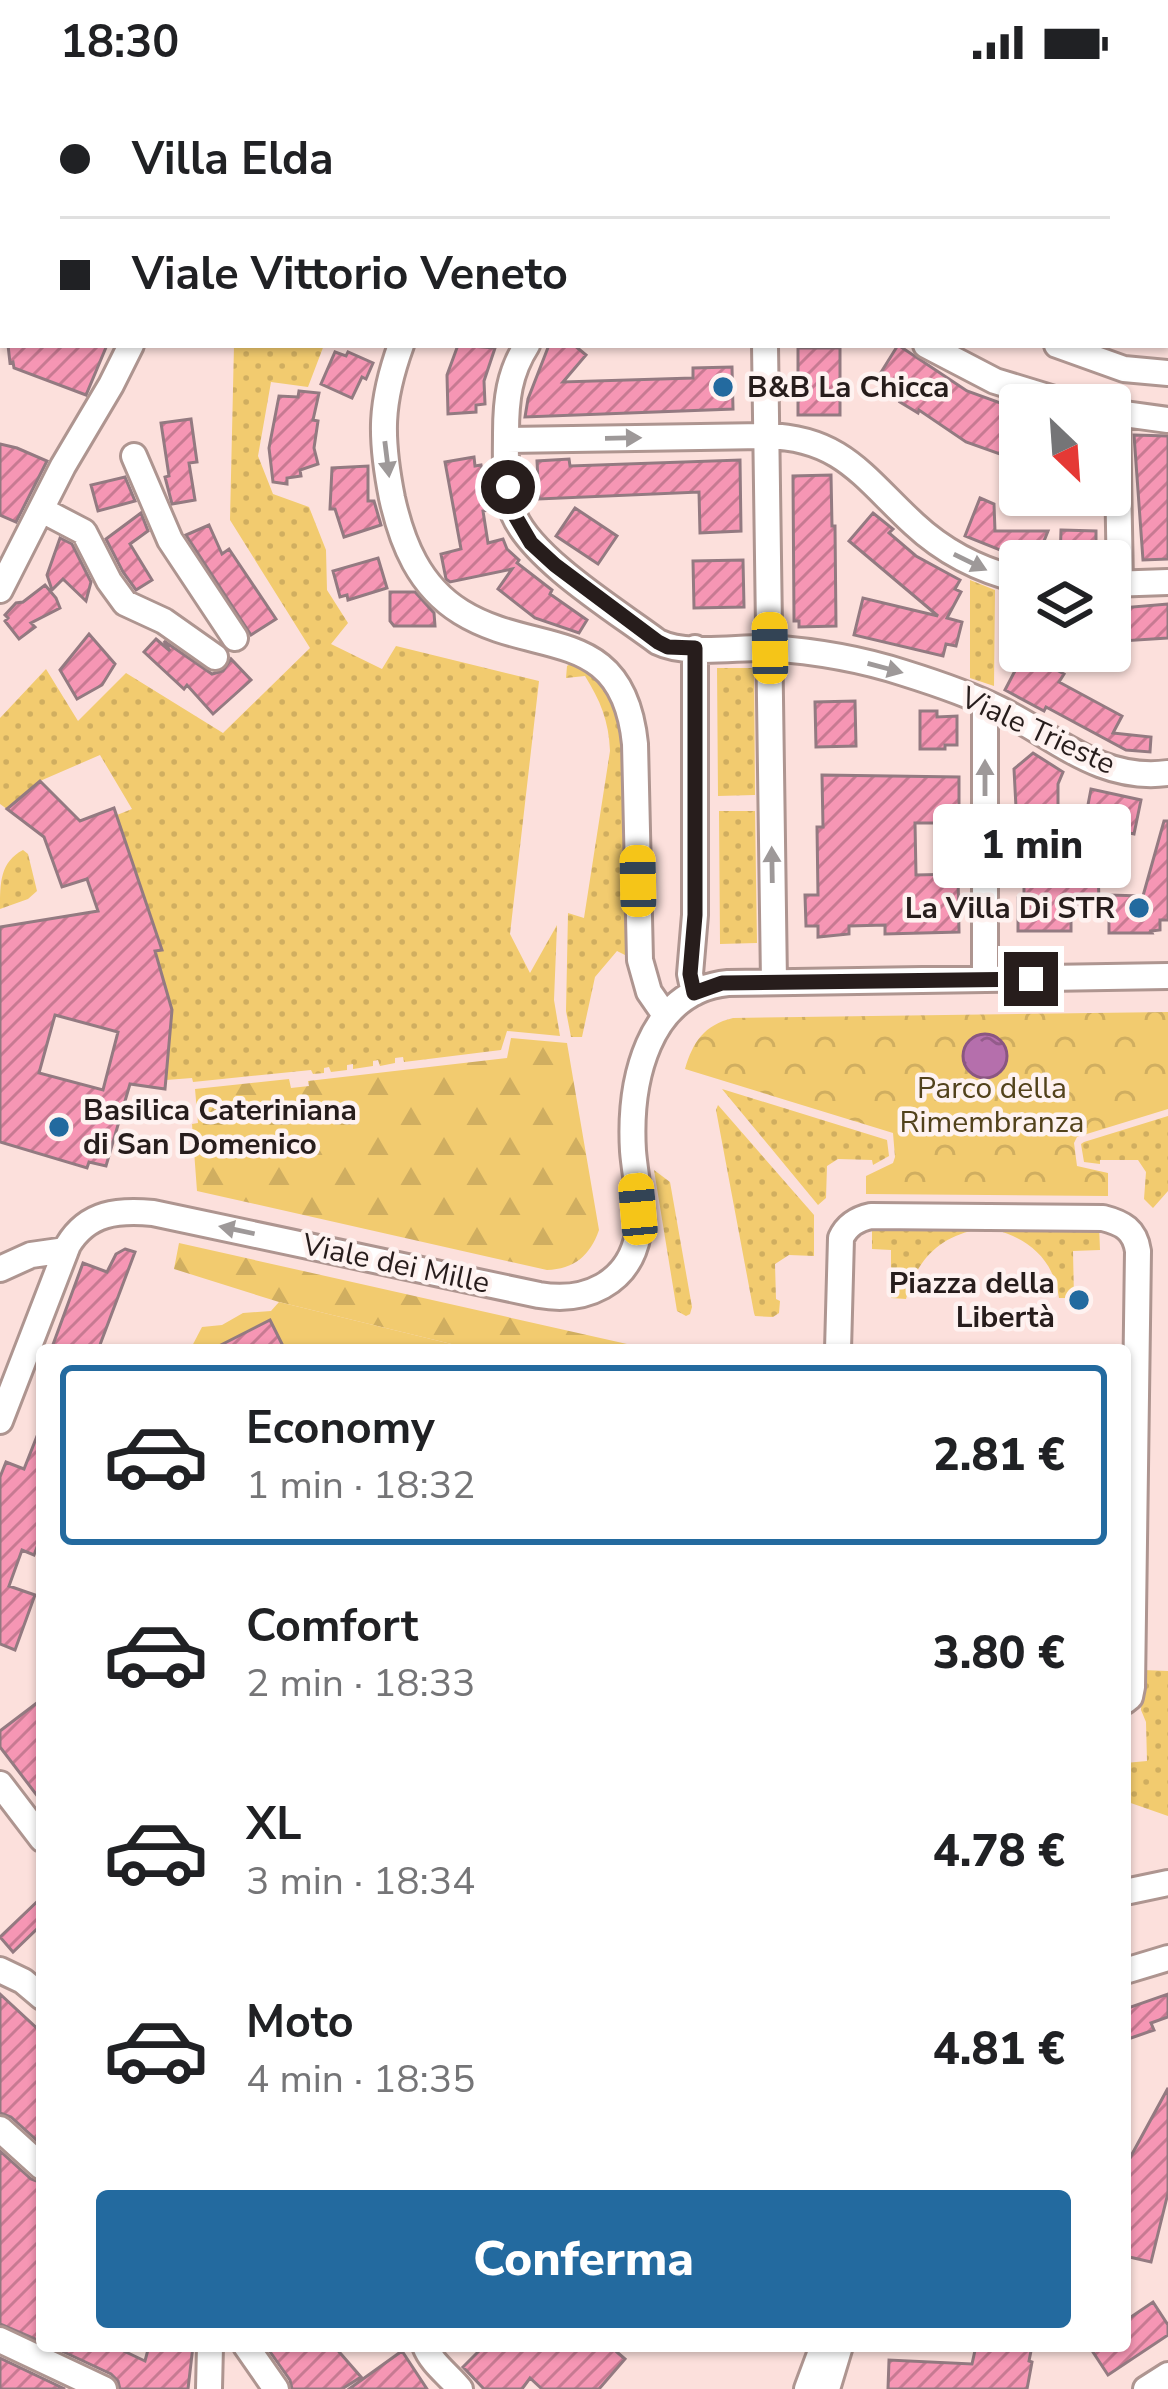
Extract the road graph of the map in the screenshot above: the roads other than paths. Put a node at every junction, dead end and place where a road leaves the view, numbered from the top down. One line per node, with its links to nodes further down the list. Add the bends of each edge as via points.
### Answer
1 (129, 348): 14 (street)
2 (400, 348): 29 (street, one-way to 29, via 383,417 406,549 459,611 595,660 629,710 640,960)
3 (525, 348): 12 (street, Viale Trieste, via 508,388)
4 (765, 348): 11 (street)
5 (932, 348): 8 (street)
6 (1097, 352): 7 (street, via 1135,371)
7 (1168, 373)
8 (1005, 384)
9 (1131, 415): 10 (street)
10 (1168, 420)
11 (767, 436): 12 (street, one-way to 11); 15 (street, one-way to 15, via 838,455 951,553); 21 (street)
12 (506, 440): 20 (street, Viale Trieste, via 512,508 531,543 658,642)
13 (134, 456): 19 (street, via 170,540)
14 (42, 510): 18 (street); 22 (street, via 82,529 125,603)
15 (999, 574)
16 (1168, 582): 17 (street)
17 (1131, 583)
18 (0, 590)
19 (235, 638)
20 (695, 648): 21 (street, Viale Trieste); 28 (street)
21 (770, 648): 23 (street, Viale Trieste, one-way to 23, via 878,665); 27 (street, one-way to 21)
22 (215, 657)
23 (985, 703): 24 (street, Viale Trieste, via 1095,764); 26 (street, one-way to 23)
24 (1168, 773)
25 (1168, 976): 26 (street)
26 (985, 980): 27 (street)
27 (774, 982): 28 (street, via 722,983)
28 (694, 993): 29 (street)
29 (665, 1016): 30 (street, Viale dei Mille, one-way to 30, via 635,1089 634,1248 601,1288 582,1296 558,1298 153,1213 98,1217)
30 (66, 1250): 31 (street); 32 (street)
31 (8, 1264): 32 (street)
32 (52, 1286): 34 (street)
33 (838, 1344): 35 (street, via 841,1238 856,1220 1103,1218 1130,1230 1138,1251)
34 (0, 1421)
35 (1131, 1692)
36 (0, 1784): 37 (street)
37 (36, 1831)
38 (1168, 1883): 39 (street)
39 (1131, 1891)
40 (1168, 1958): 41 (street)
41 (1131, 1969)
42 (0, 1970): 43 (street)
43 (36, 1992)
44 (0, 2129): 45 (street)
45 (36, 2162)
46 (0, 2340): 57 (street)
47 (209, 2352): 58 (street)
48 (250, 2352): 59 (street)
49 (428, 2352): 56 (street)
50 (443, 2352): 56 (street)
51 (822, 2352): 60 (street)
52 (824, 2352): 61 (street)
53 (839, 2352): 61 (street)
54 (842, 2352): 62 (street)
55 (1168, 2375): 63 (street)
56 (454, 2382)
57 (104, 2389)
58 (208, 2389)
59 (276, 2389)
60 (807, 2389)
61 (824, 2389)
62 (845, 2389)
63 (1146, 2389)

